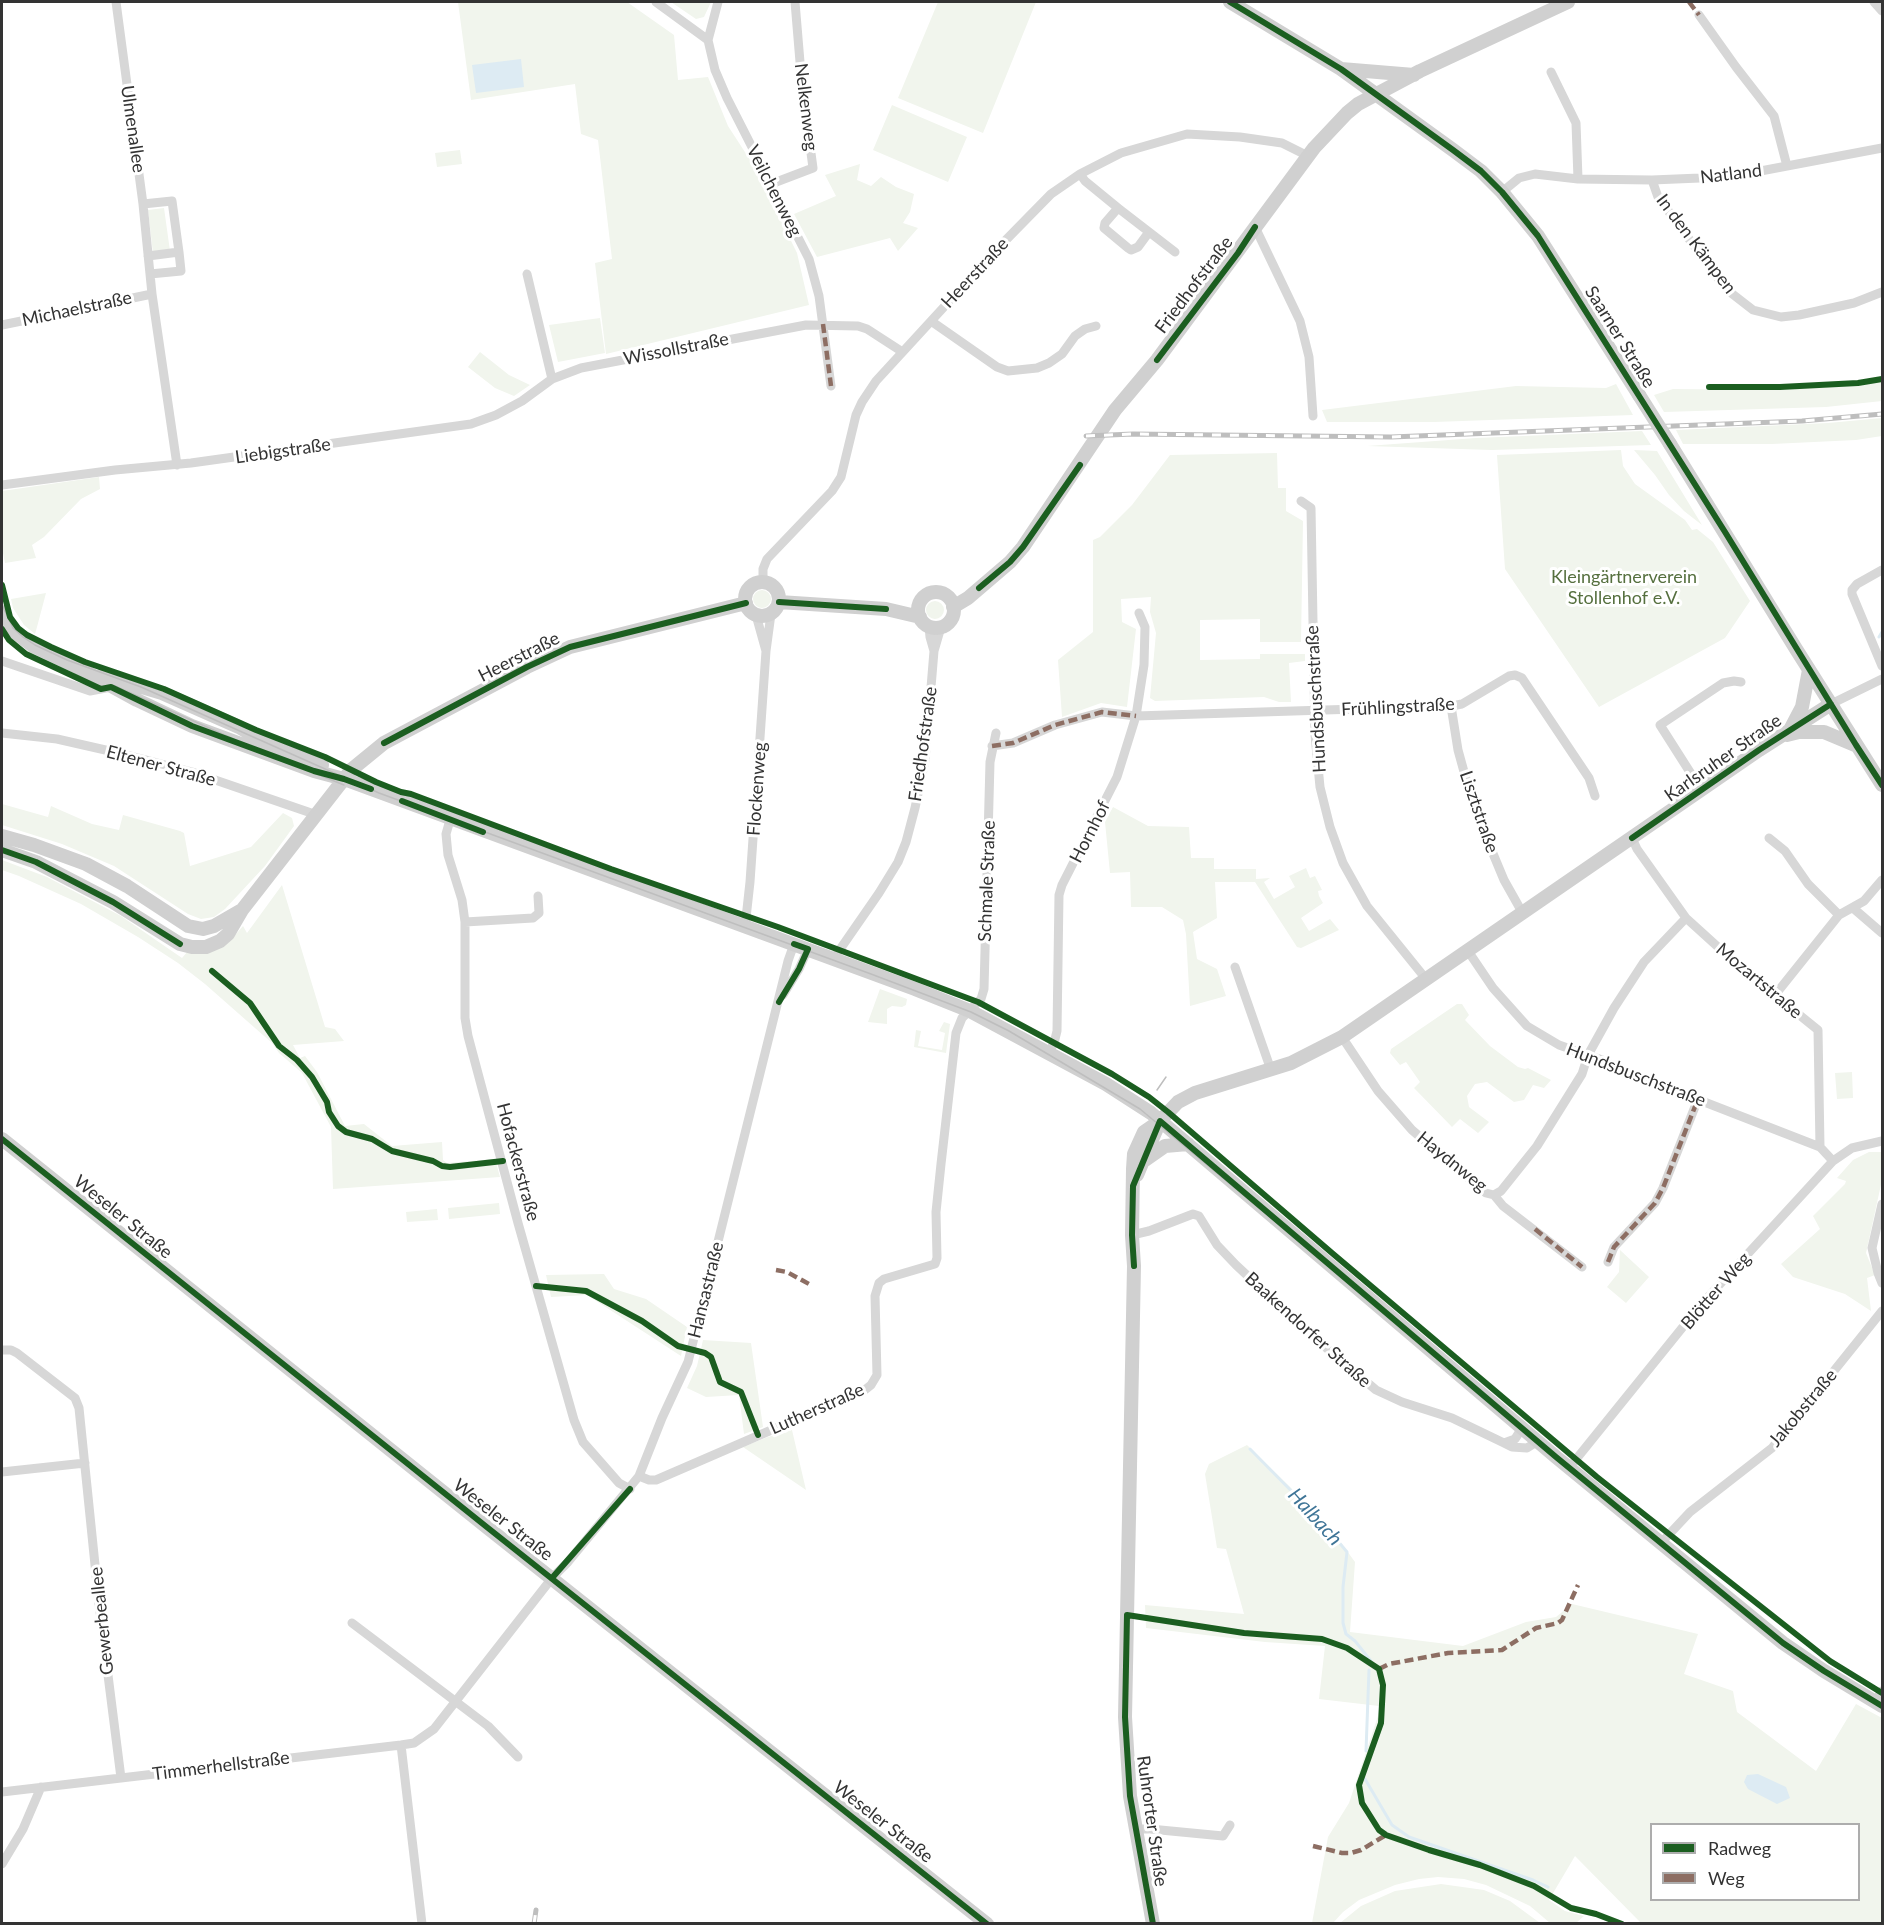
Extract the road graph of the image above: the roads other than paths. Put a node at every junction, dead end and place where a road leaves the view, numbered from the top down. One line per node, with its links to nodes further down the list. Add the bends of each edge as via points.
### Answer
1 (116, 2): 23 (street, Ulmenallee)
2 (656, 2): 10 (street)
3 (718, 2): 10 (street, Veilchenweg)
4 (795, 2): 21 (street, Nelkenweg, via 813,168)
5 (1230, 2): 11 (main road, Saarner Straße)
6 (1568, 2): 13 (main road, Friedhofstraße)
7 (1874, 2): 8 (street)
8 (1882, 11)
9 (1699, 15): 17 (street, via 1774,116)
10 (708, 40): 21 (street, Veilchenweg, via 723,89)
11 (1341, 69): 13 (main road); 14 (main road, Saarner Straße)
12 (1551, 72): 19 (street, via 1575,123)
13 (1414, 75): 14 (main road, Friedhofstraße)
14 (1376, 95): 16 (main road, Friedhofstraße, via 1347,113); 22 (main road, Saarner Straße, via 1481,171)
15 (1882, 148): 17 (street, Natland)
16 (1308, 156): 18 (street, Heerstraße, via 1282,143 1187,134 1120,153); 25 (main road, Friedhofstraße)
17 (1787, 166): 20 (street, Natland, via 1750,173)
18 (1080, 174): 24 (street); 34 (street, Heerstraße, via 1039,205)
19 (1578, 178): 20 (street, Natland); 22 (street, Natland, via 1526,175)
20 (1652, 180): 32 (street, In den Kämpen, via 1658,197 1726,289 1753,310 1781,317 1799,315 1854,303)
21 (771, 184): 35 (street, Veilchenweg, via 809,259)
22 (1502, 192): 60 (main road, Saarner Straße, bridge, via 1538,236)
23 (143, 204): 27 (street, via 172,201); 29 (street, Ulmenallee)
24 (1118, 208): 26 (street); 26 (street, via 1104,228 1128,248 1138,248)
25 (1255, 227): 41 (street, via 1300,321 1309,357); 48 (main road, Friedhofstraße, via 1164,351 1115,410 1023,547 979,588)
26 (1149, 232): 28 (street)
27 (179, 252): 29 (street); 30 (street, via 181,271)
28 (1175, 252)
29 (148, 256): 30 (street, Ulmenallee)
30 (150, 274): 33 (street, Ulmenallee)
31 (527, 274): 39 (street)
32 (1882, 292)
33 (152, 294): 36 (street, Michaelstraße); 42 (street, Ulmenallee)
34 (931, 321): 37 (street, via 1008,371 1049,363 1076,336); 38 (street, Heerstraße)
35 (823, 324): 38 (street, Wissollstraße, via 867,329); 39 (street, Wissollstraße, via 756,333 581,368); 40 (street, Veilchenweg)
36 (2, 325)
37 (1096, 326)
38 (901, 351): 46 (street, Heerstraße, via 862,402 841,477 767,559)
39 (552, 379): 42 (street, Liebigstraße, via 522,401 471,424)
40 (831, 386)
41 (1313, 416)
42 (177, 465): 43 (street, Liebigstraße)
43 (2, 485)
44 (1301, 501): 66 (street, Hundsbuschstraße, via 1311,508)
45 (1882, 570): 58 (street, via 1857,584 1852,594)
46 (763, 582): 49 (main road, Heerstraße, via 749,588); 50 (main road, via 775,588)
47 (921, 601): 48 (main road, Friedhofstraße, via 932,593); 51 (main road); 55 (main road, Friedhofstraße, via 918,612)
48 (950, 601): 55 (main road, Friedhofstraße, via 949,622)
49 (746, 603): 54 (main road); 73 (main road, Heerstraße, via 570,647 384,743)
50 (775, 608): 51 (main road); 54 (main road, via 766,616); 56 (street, Flockenweg)
51 (886, 609): 55 (main road)
52 (2, 612): 59 (main road, via 22,639)
53 (1139, 614): 67 (street, Hornhof, via 1145,627 1144,665)
54 (756, 615): 56 (street, Flockenweg)
55 (930, 623): 96 (street, Friedhofstraße, via 934,651 925,760 906,842 884,885)
56 (766, 651): 91 (street, Flockenweg)
57 (2, 661): 63 (street, via 90,691)
58 (1882, 666)
59 (77, 667): 63 (main road); 73 (main road, via 162,693 322,765)
60 (1809, 669): 64 (main road, Saarner Straße); 70 (main road, via 1802,707)
61 (1882, 679): 64 (street, Karlsruher Straße)
62 (1741, 682): 75 (street, via 1723,683 1660,725)
63 (111, 687): 73 (main road, via 192,726)
64 (1831, 704): 70 (main road, Karlsruher Straße); 71 (main road, Saarner Straße)
65 (1451, 706): 66 (street, Frühlingstraße); 76 (street, Frühlingstraße, via 1475,697 1509,676 1522,678 1589,778); 87 (street, Lisztstraße, via 1474,808)
66 (1314, 711): 67 (street, Frühlingstraße); 98 (street, Hundsbuschstraße, via 1320,787 1337,849 1367,906)
67 (1136, 716): 72 (street, via 1102,712 1055,725 1013,743); 103 (street, Hornhof, via 1117,777 1059,895 1058,1030)
68 (2, 733): 77 (street, Eltener Straße, via 57,739 123,754 192,772)
69 (996, 733): 72 (street, Schmale Straße)
70 (1784, 734): 71 (main road, via 1824,732); 75 (main road, Karlsruher Straße)
71 (1856, 745): 74 (main road, Saarner Straße)
72 (992, 746): 101 (street, Schmale Straße, via 984,989)
73 (344, 779): 77 (main road, Heerstraße); 78 (main road)
74 (1882, 785)
75 (1702, 791): 80 (main road, Karlsruher Straße)
76 (1595, 796)
77 (317, 815): 86 (main road, Heerstraße)
78 (450, 819): 90 (street, Hofackerstraße, via 446,834 448,855); 91 (main road)
79 (2, 836): 86 (main road, via 86,864 188,926 214,926)
80 (1632, 838): 87 (main road, Karlsruher Straße); 89 (street, Mozartstraße)
81 (1769, 838): 88 (street, via 1785,851 1808,884)
82 (2, 850): 86 (main road, Heerstraße, via 36,862 113,902 186,946 206,947 220,941 233,928)
83 (1882, 880): 85 (street)
84 (538, 896): 90 (street, via 539,913 533,918)
85 (1853, 908): 88 (street); 92 (street)
86 (242, 910)
87 (1522, 912): 95 (main road, Karlsruher Straße)
88 (1839, 915): 99 (street)
89 (1686, 918): 99 (street, Mozartstraße); 104 (street, via 1644,962)
90 (465, 922): 130 (street, Hofackerstraße, via 468,1036 565,1390 583,1442)
91 (745, 927): 93 (main road)
92 (1882, 933)
93 (794, 944): 94 (main road); 100 (street, Hansastraße)
94 (808, 949): 96 (main road); 100 (street, Hansastraße)
95 (1468, 951): 98 (main road, Karlsruher Straße); 104 (street, Hundsbuschstraße, via 1493,988 1527,1026 1559,1045)
96 (834, 958): 101 (main road)
97 (1235, 967): 105 (street)
98 (1426, 979): 102 (main road, Karlsruher Straße)
99 (1775, 995): 111 (street, Mozartstraße, via 1818,1030)
100 (779, 1002): 129 (street, Hansastraße, via 688,1362)
101 (970, 1011): 103 (main road); 129 (street, Lutherstraße, via 956,1033 936,1212 937,1258 930,1267 884,1279 876,1290 877,1375 871,1385 656,1480)
102 (1342, 1037): 105 (main road, Karlsruher Straße); 115 (street, Haydnweg, via 1378,1091 1412,1130 1486,1193)
103 (1049, 1052): 107 (main road, via 1123,1094)
104 (1588, 1055): 106 (street, Hundsbuschstraße); 115 (street, via 1582,1074 1537,1146)
105 (1271, 1070): 107 (main road, Karlsruher Straße, via 1203,1090 1178,1102)
106 (1698, 1099): 111 (street, Hundsbuschstraße); 118 (street, via 1655,1203 1614,1247)
107 (1160, 1121): 110 (main road); 113 (main road, Ruhrorter Straße); 114 (main road, Ruhrorter Straße, via 1144,1132 1134,1154)
108 (2, 1139): 132 (main road, Weseler Straße)
109 (1882, 1141): 112 (street, Blötter Weg, via 1852,1148)
110 (1188, 1144): 113 (main road, via 1165,1146); 123 (main road)
111 (1820, 1147): 112 (street, Hundsbuschstraße)
112 (1833, 1161): 127 (street, Blötter Weg, via 1699,1307)
113 (1142, 1164): 114 (main road, Ruhrorter Straße)
114 (1133, 1186): 117 (main road, Ruhrorter Straße)
115 (1494, 1195): 119 (street, Haydnweg)
116 (1882, 1204): 120 (street, via 1872,1248)
117 (1132, 1235): 125 (street, Baakendorfer Straße, via 1193,1214 1198,1216 1236,1265 1376,1390 1452,1418); 142 (main road, Ruhrorter Straße, via 1125,1717)
118 (1608, 1262)
119 (1582, 1268)
120 (1882, 1283)
121 (1882, 1311): 131 (street, Jakobstraße, via 1772,1448 1690,1512)
122 (2, 1350): 126 (street, Gewerbeallee, via 17,1353 75,1398)
123 (1522, 1428): 124 (main road); 125 (street, via 1515,1439)
124 (1538, 1441): 125 (street, Baakendorfer Straße, via 1527,1448); 127 (main road)
125 (1504, 1443)
126 (85, 1463): 128 (street); 138 (street, Gewerbeallee)
127 (1569, 1468): 131 (main road)
128 (2, 1472)
129 (639, 1476): 130 (street, Hansastraße)
130 (630, 1490): 132 (street, Hansastraße)
131 (1661, 1543): 134 (main road, via 1783,1642 1824,1671)
132 (552, 1578): 135 (street, Timmerhellstraße); 145 (main road, Weseler Straße)
133 (352, 1623): 135 (street)
134 (1880, 1699)
135 (456, 1702): 136 (street, Timmerhellstraße, via 423,1737); 137 (street, via 488,1726)
136 (401, 1746): 138 (street, Timmerhellstraße); 144 (street)
137 (518, 1758)
138 (120, 1778): 139 (street, Timmerhellstraße)
139 (41, 1787): 140 (street, Timmerhellstraße); 143 (street)
140 (2, 1792)
141 (1230, 1825): 142 (street, via 1223,1836)
142 (1135, 1829): 146 (main road, Ruhrorter Straße)
143 (2, 1864)
144 (422, 1923)
145 (987, 1923)
146 (1153, 1923)

